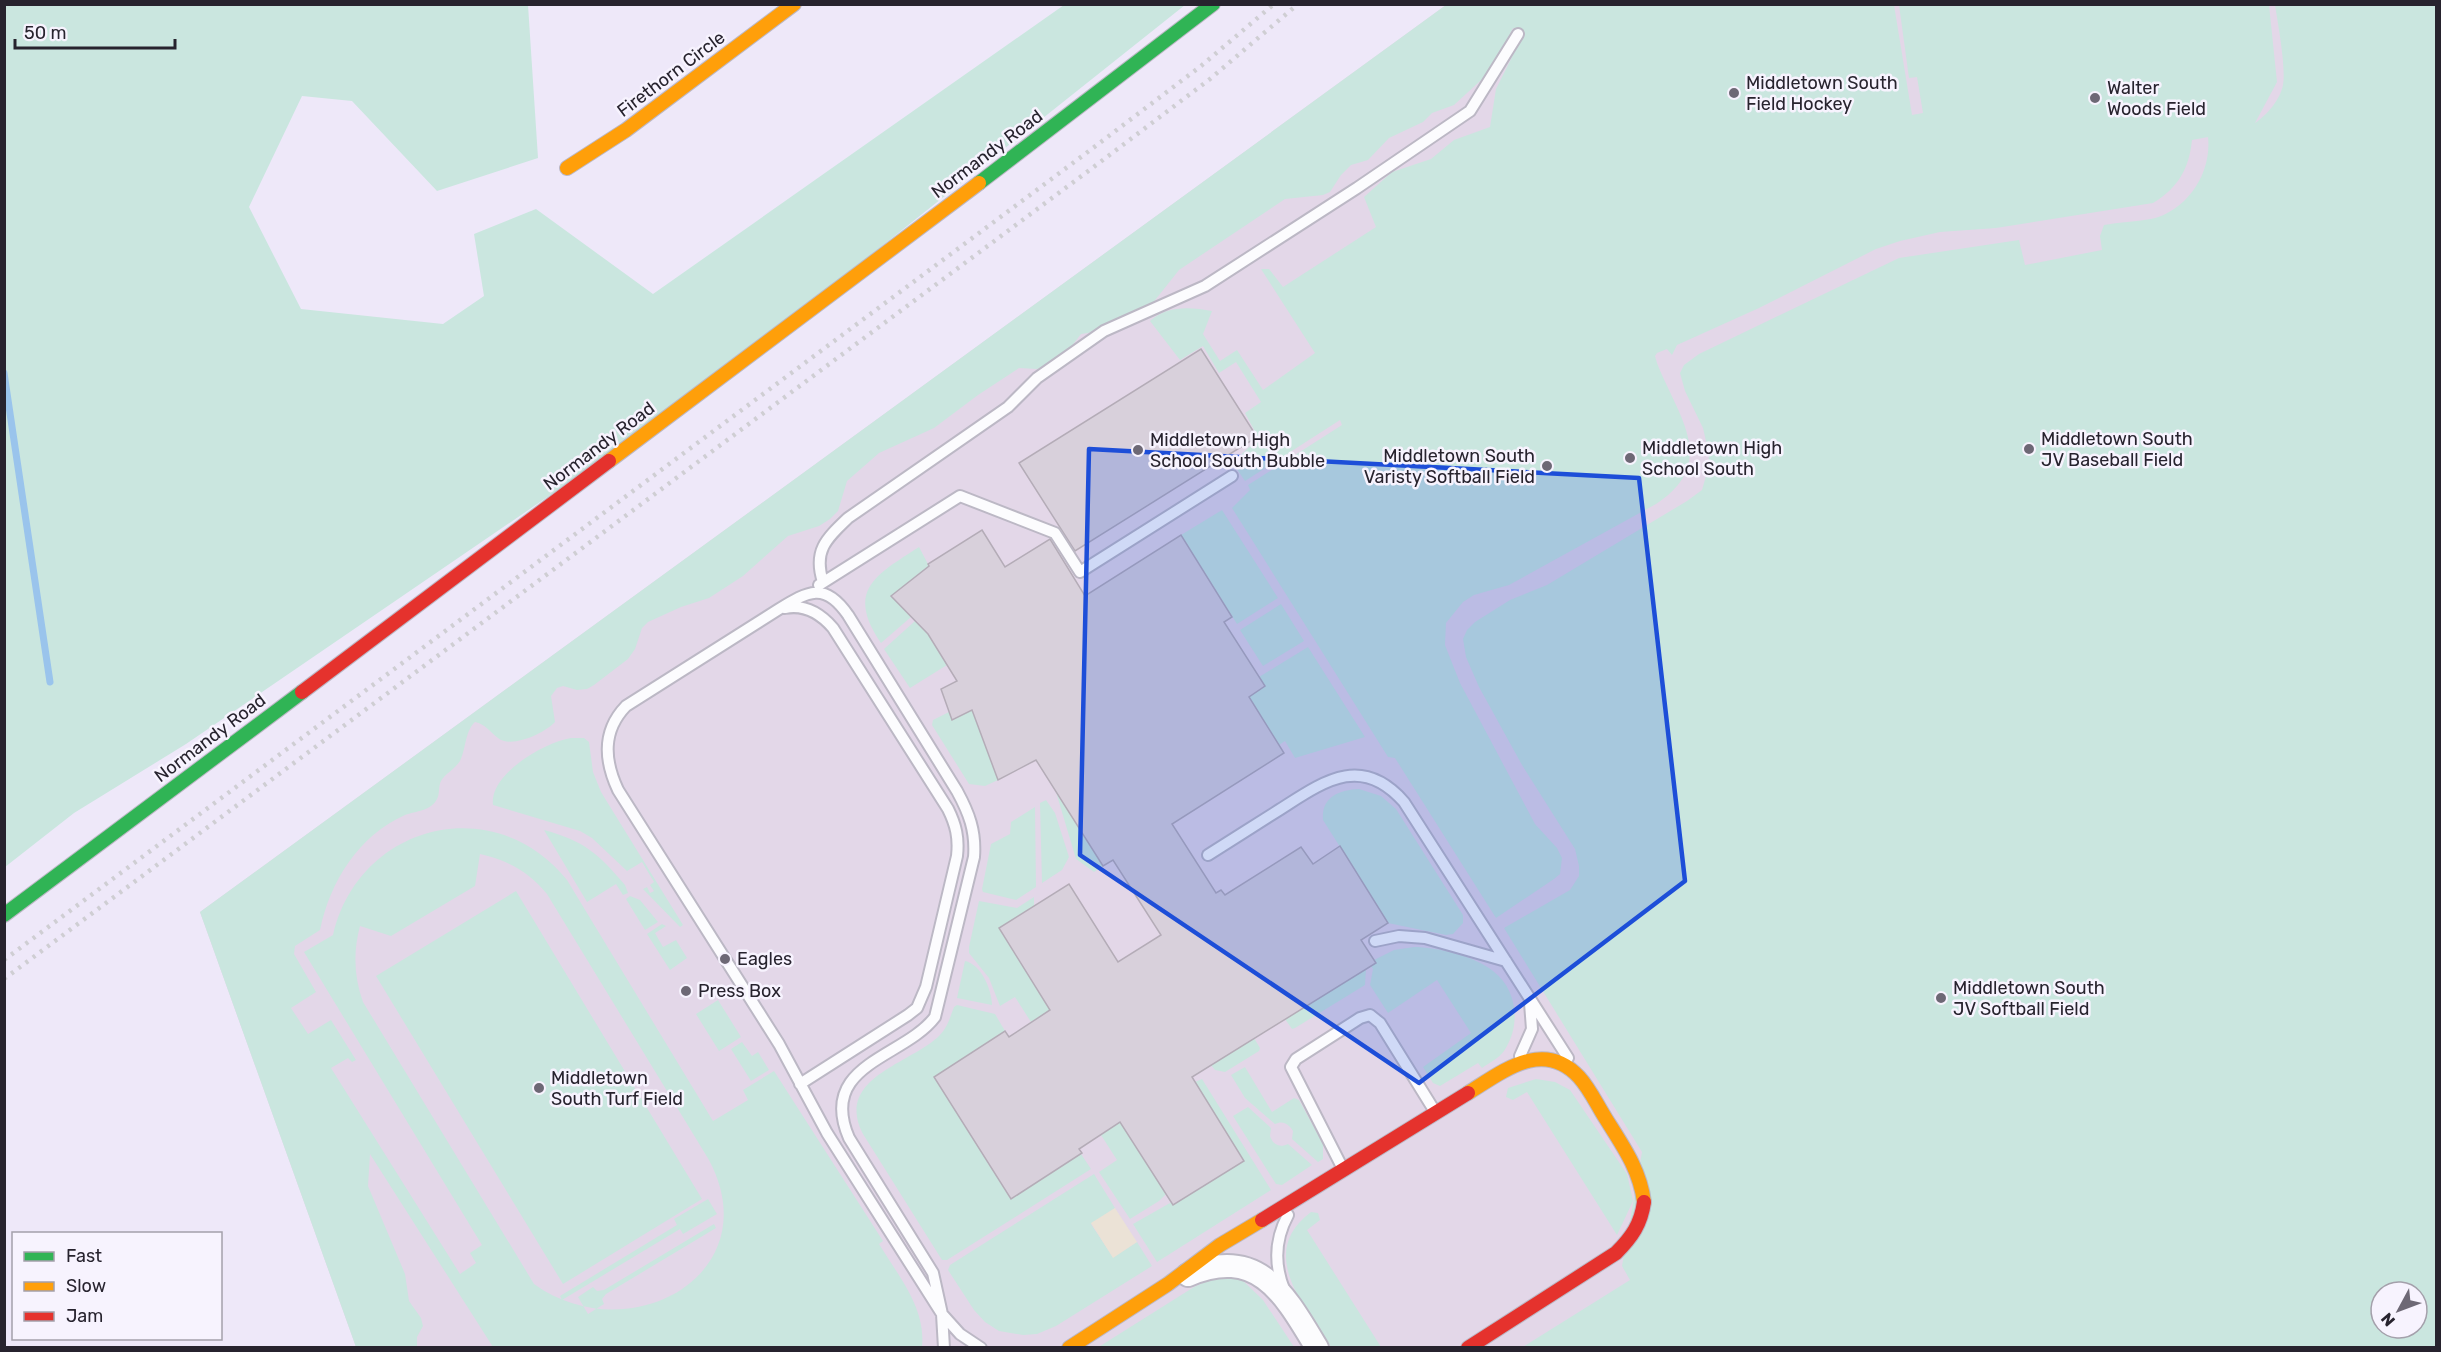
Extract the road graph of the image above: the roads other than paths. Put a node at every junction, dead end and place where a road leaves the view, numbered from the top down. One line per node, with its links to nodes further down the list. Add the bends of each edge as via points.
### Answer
1 (794, 4): 4 (street, Firethorn Circle, via 626,130)
2 (1213, 4): 10 (street, Normandy Road)
3 (1518, 34): 6 (lane, via 1470,111 1205,286 1104,331 1037,378 1008,408 848,518 821,550 818,566)
4 (567, 168)
5 (1232, 476): 6 (lane, via 1080,572 1055,534 960,496)
6 (823, 582): 7 (lane)
7 (801, 596): 8 (lane); 22 (lane, via 826,594 844,609 957,791 974,832 974,857 935,1017 859,1072 849,1084 843,1109 849,1138 929,1265)
8 (776, 611): 16 (lane, via 626,706 608,736 606,758 618,790 779,1044); 16 (lane, via 803,607 821,615 833,628 948,809 956,825 958,842 926,987 917,1008)
9 (1208, 855): 12 (lane, via 1329,779 1354,775 1383,781 1404,802)
10 (4, 915)
11 (1375, 942): 12 (lane, via 1399,936 1425,938)
12 (1506, 961): 13 (lane)
13 (1525, 990): 14 (lane, via 1532,1029 1522,1054); 15 (lane)
14 (1509, 1067): 15 (street, via 1529,1060 1549,1060 1566,1066); 17 (street)
15 (1582, 1081): 23 (street, via 1638,1169 1645,1199 1640,1223 1616,1253)
16 (800, 1084): 22 (lane)
17 (1436, 1113): 18 (street); 18 (lane, via 1380,1023 1370,1015 1360,1018 1296,1059 1291,1067)
18 (1344, 1170): 19 (street)
19 (1316, 1188): 20 (street, via 1220,1245); 21 (lane, via 1289,1214 1277,1243 1278,1272)
20 (1168, 1284): 21 (street, via 1209,1268 1244,1267 1270,1281); 26 (street)
21 (1290, 1304): 27 (street)
22 (942, 1314): 24 (lane); 25 (lane, via 960,1334)
23 (1470, 1345)
24 (944, 1347)
25 (981, 1347)
26 (1069, 1347)
27 (1317, 1347)

